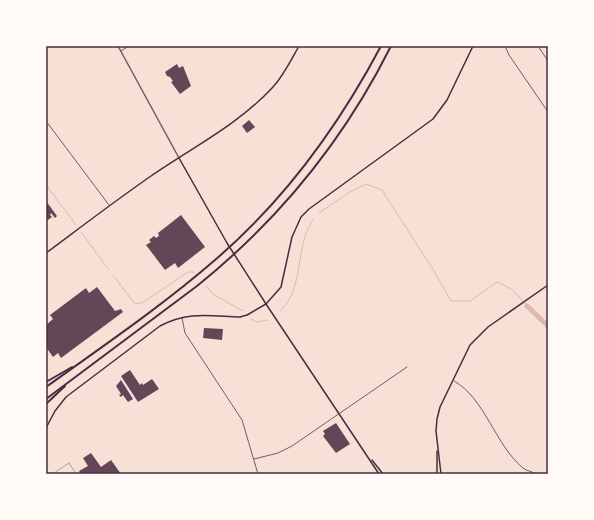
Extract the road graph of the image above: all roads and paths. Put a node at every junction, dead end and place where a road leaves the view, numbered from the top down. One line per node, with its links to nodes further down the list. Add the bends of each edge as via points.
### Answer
1 (118, 46): 9 (street)
2 (129, 46): 9 (street)
3 (299, 46): 13 (main road, via 284,72 263,97 216,135)
4 (381, 46): 19 (highway, via 336,124 272,204 215,260 171,296)
5 (391, 46): 21 (highway, via 344,129 279,211 220,268)
6 (473, 46): 17 (main road, via 437,115 301,217 290,243 281,287)
7 (505, 46): 11 (street)
8 (538, 46): 10 (street)
9 (120, 51): 13 (street)
10 (548, 61)
11 (548, 112)
12 (46, 121): 14 (street)
13 (179, 158): 14 (main road); 17 (main road, via 227,243)
14 (109, 206): 15 (main road)
15 (46, 253)
16 (548, 285): 22 (main road, via 475,339)
17 (266, 304): 18 (main road, via 247,316 196,314); 27 (main road)
18 (182, 318): 28 (main road, via 160,326 66,397 55,410); 31 (street, via 185,333 242,420)
19 (83, 360): 23 (highway); 24 (highway)
20 (407, 367): 27 (street)
21 (77, 375): 25 (highway); 26 (highway)
22 (453, 381): 29 (main road, via 437,417); 39 (street, via 470,394 498,438 518,462)
23 (46, 382)
24 (46, 387)
25 (46, 399)
26 (46, 404)
27 (340, 413): 30 (main road); 31 (street, via 287,449)
28 (46, 428)
29 (438, 446): 37 (main road); 38 (main road)
30 (368, 455): 35 (main road); 36 (main road)
31 (254, 459): 34 (street)
32 (46, 473): 33 (lane, via 54,473 69,464)
33 (76, 474)
34 (258, 474)
35 (379, 474)
36 (383, 474)
37 (437, 474)
38 (441, 474)
39 (537, 474)

